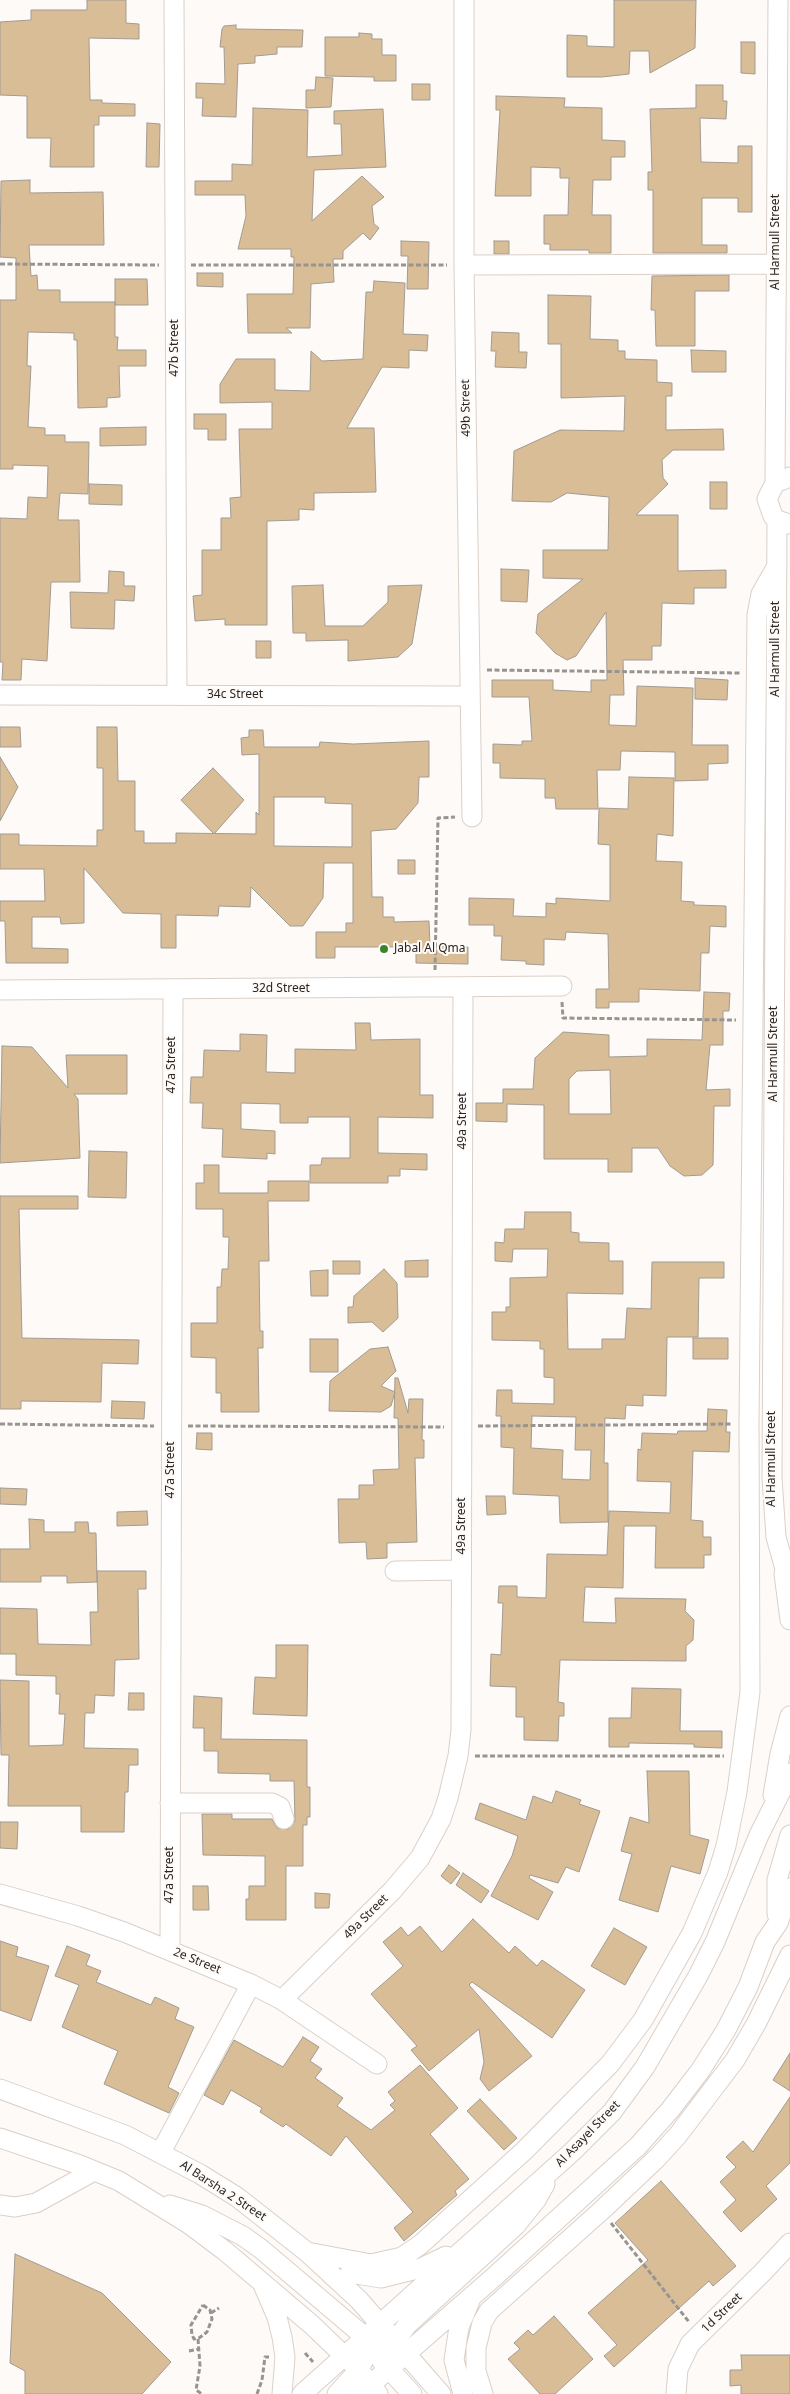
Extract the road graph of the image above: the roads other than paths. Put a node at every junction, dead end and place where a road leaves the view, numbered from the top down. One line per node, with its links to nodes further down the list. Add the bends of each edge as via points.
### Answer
1 (174, 0): 10 (street, 47b Street)
2 (464, 0): 5 (street, 49b Street)
3 (778, 0): 4 (street, Al Harmull Street)
4 (776, 264): 5 (street); 6 (street, Al Harmull Street)
5 (464, 265): 11 (street, 49b Street)
6 (782, 480): 7 (street, Al Harmull Street, via 767,499 770,511)
7 (784, 522): 8 (street, Al Harmull Street)
8 (777, 566): 17 (street, Al Harmull Street, via 772,1478 776,1537); 45 (street, via 765,584 758,605 756,673 749,1424 750,1692 726,1846 706,1903 661,1992 610,2064 524,2151 412,2252 392,2261 371,2264)
9 (0, 695): 10 (street, 34c Street)
10 (176, 695): 11 (street, 34c Street)
11 (470, 696): 12 (street, 49b Street)
12 (472, 817)
13 (562, 986): 14 (street, 32d Street)
14 (463, 987): 15 (street, 32d Street); 18 (street, 49a Street)
15 (173, 989): 16 (street, 32d Street); 24 (street, 47a Street)
16 (0, 990)
17 (782, 1566): 20 (street, Al Harmull Street); 21 (street)
18 (462, 1570): 19 (street); 34 (street, 49a Street, via 461,1730 458,1756 441,1819 420,1858 392,1891)
19 (395, 1571)
20 (790, 1587)
21 (790, 1620)
22 (790, 1716): 25 (street)
23 (790, 1773): 25 (street, Al Asayel Street)
24 (170, 1803): 26 (street, via 272,1803 280,1807); 31 (street, 47a Street)
25 (771, 1810): 40 (street, Al Asayel Street, via 711,1950 658,2047 612,2112)
26 (284, 1819)
27 (790, 1835): 30 (street, via 776,1890)
28 (790, 1888): 30 (street)
29 (0, 1894): 31 (street, 2e Street, via 78,1916)
30 (778, 1923): 46 (street, via 726,2030 670,2110 638,2146)
31 (170, 1950): 33 (street, 2e Street)
32 (790, 1955): 48 (street, via 756,2024 717,2086 657,2158)
33 (251, 1984): 34 (street, 2e Street); 38 (street)
34 (282, 2000): 35 (street, 2e Street)
35 (378, 2064)
36 (0, 2089): 38 (street, Al Barsha 2 Street, via 88,2120)
37 (0, 2138): 39 (street)
38 (161, 2152): 45 (street, Al Barsha 2 Street, via 237,2197)
39 (94, 2171): 41 (street); 42 (street, via 36,2203 15,2207)
40 (550, 2172): 43 (street, Al Asayel Street); 52 (street, via 536,2200 516,2225 408,2324)
41 (154, 2201): 47 (street, via 225,2251); 52 (street, via 202,2215 243,2236 261,2249)
42 (0, 2205)
43 (474, 2238): 45 (street, via 440,2260 381,2278 354,2274); 50 (street, Al Asayel Street)
44 (790, 2243): 60 (street, 1d Street, via 699,2334 682,2356)
45 (307, 2252): 50 (street, Al Barsha 2 Street)
46 (494, 2277): 48 (street); 49 (street)
47 (259, 2280): 51 (street); 53 (street, via 275,2310 282,2337 285,2357)
48 (508, 2293): 59 (street, via 489,2311 478,2335 476,2371)
49 (471, 2298): 52 (street); 58 (street, via 459,2327 454,2360)
50 (380, 2323): 52 (street, Al Barsha 2 Street)
51 (344, 2355): 52 (street); 52 (street); 54 (street)
52 (378, 2362): 55 (street); 56 (street); 57 (street)
53 (282, 2394)
54 (302, 2394)
55 (337, 2394)
56 (412, 2394)
57 (441, 2394)
58 (463, 2394)
59 (483, 2394)
60 (676, 2394)

